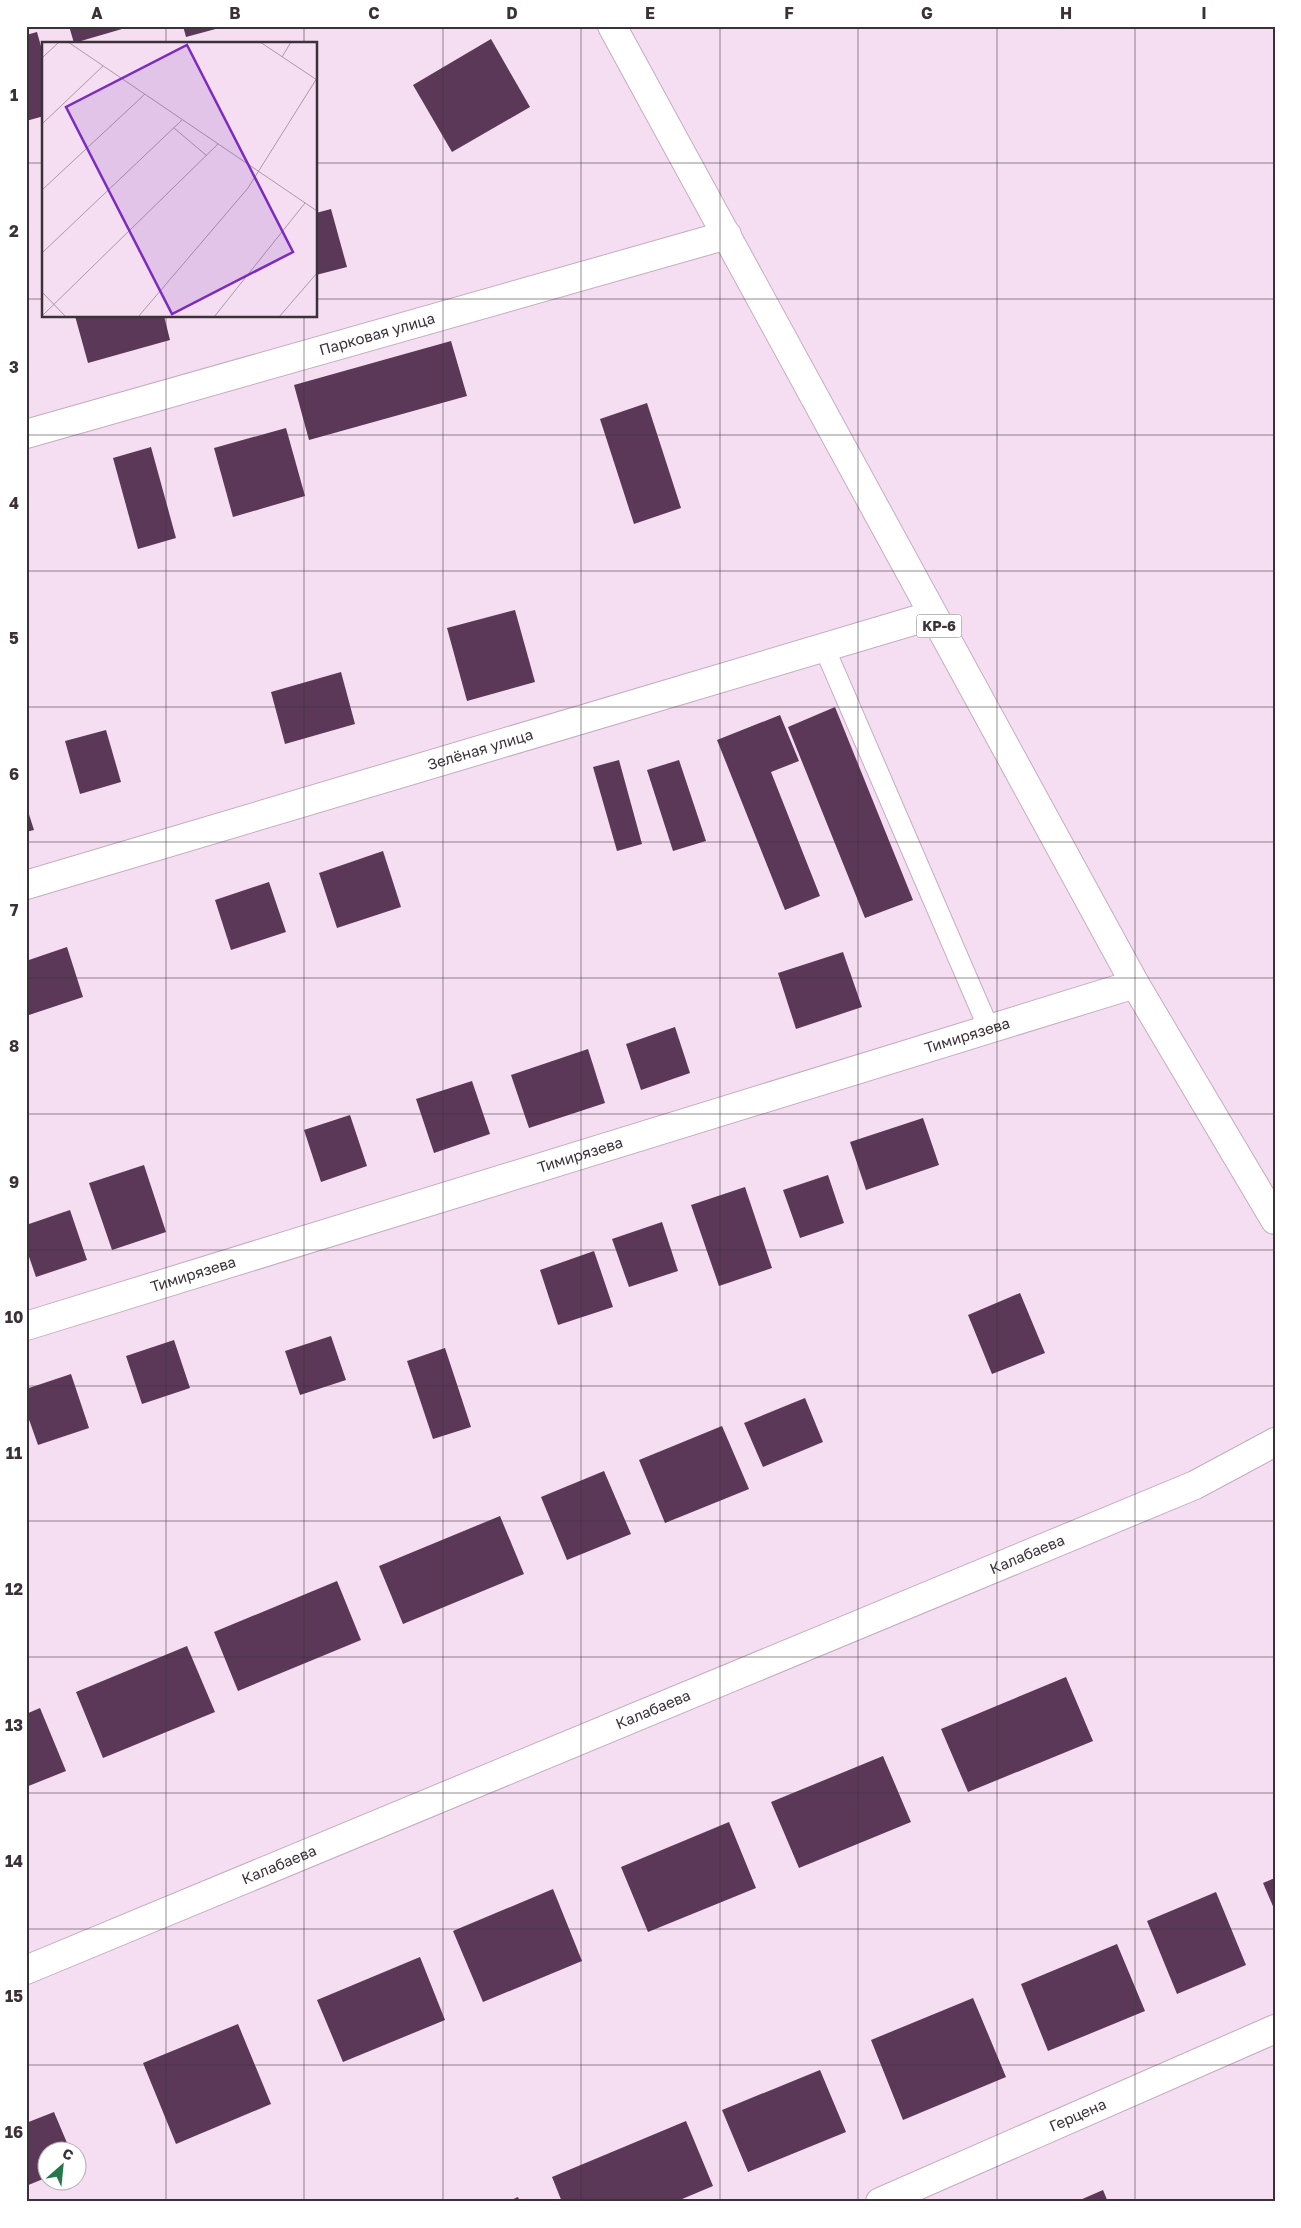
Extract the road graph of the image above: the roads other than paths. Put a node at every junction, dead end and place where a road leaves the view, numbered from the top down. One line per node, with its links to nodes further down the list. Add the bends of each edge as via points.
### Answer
1 (612, 26): 2 (main road, KP-6)
2 (727, 235): 3 (main road, Парковая улица); 4 (main road, KP-6)
3 (26, 434)
4 (933, 615): 5 (main road, Зелёная улица); 7 (main road, KP-6)
5 (824, 647): 6 (main road, Зелёная улица); 8 (lane)
6 (26, 885)
7 (1135, 984): 8 (main road, Тимирязева); 9 (main road, KP-6)
8 (989, 1029): 10 (main road, Тимирязева)
9 (1275, 1220)
10 (26, 1326)
11 (1275, 1442): 12 (main road, Калабаева, via 1195,1485)
12 (26, 1970)
13 (1275, 2029): 14 (main road, Герцена)
14 (880, 2202)

